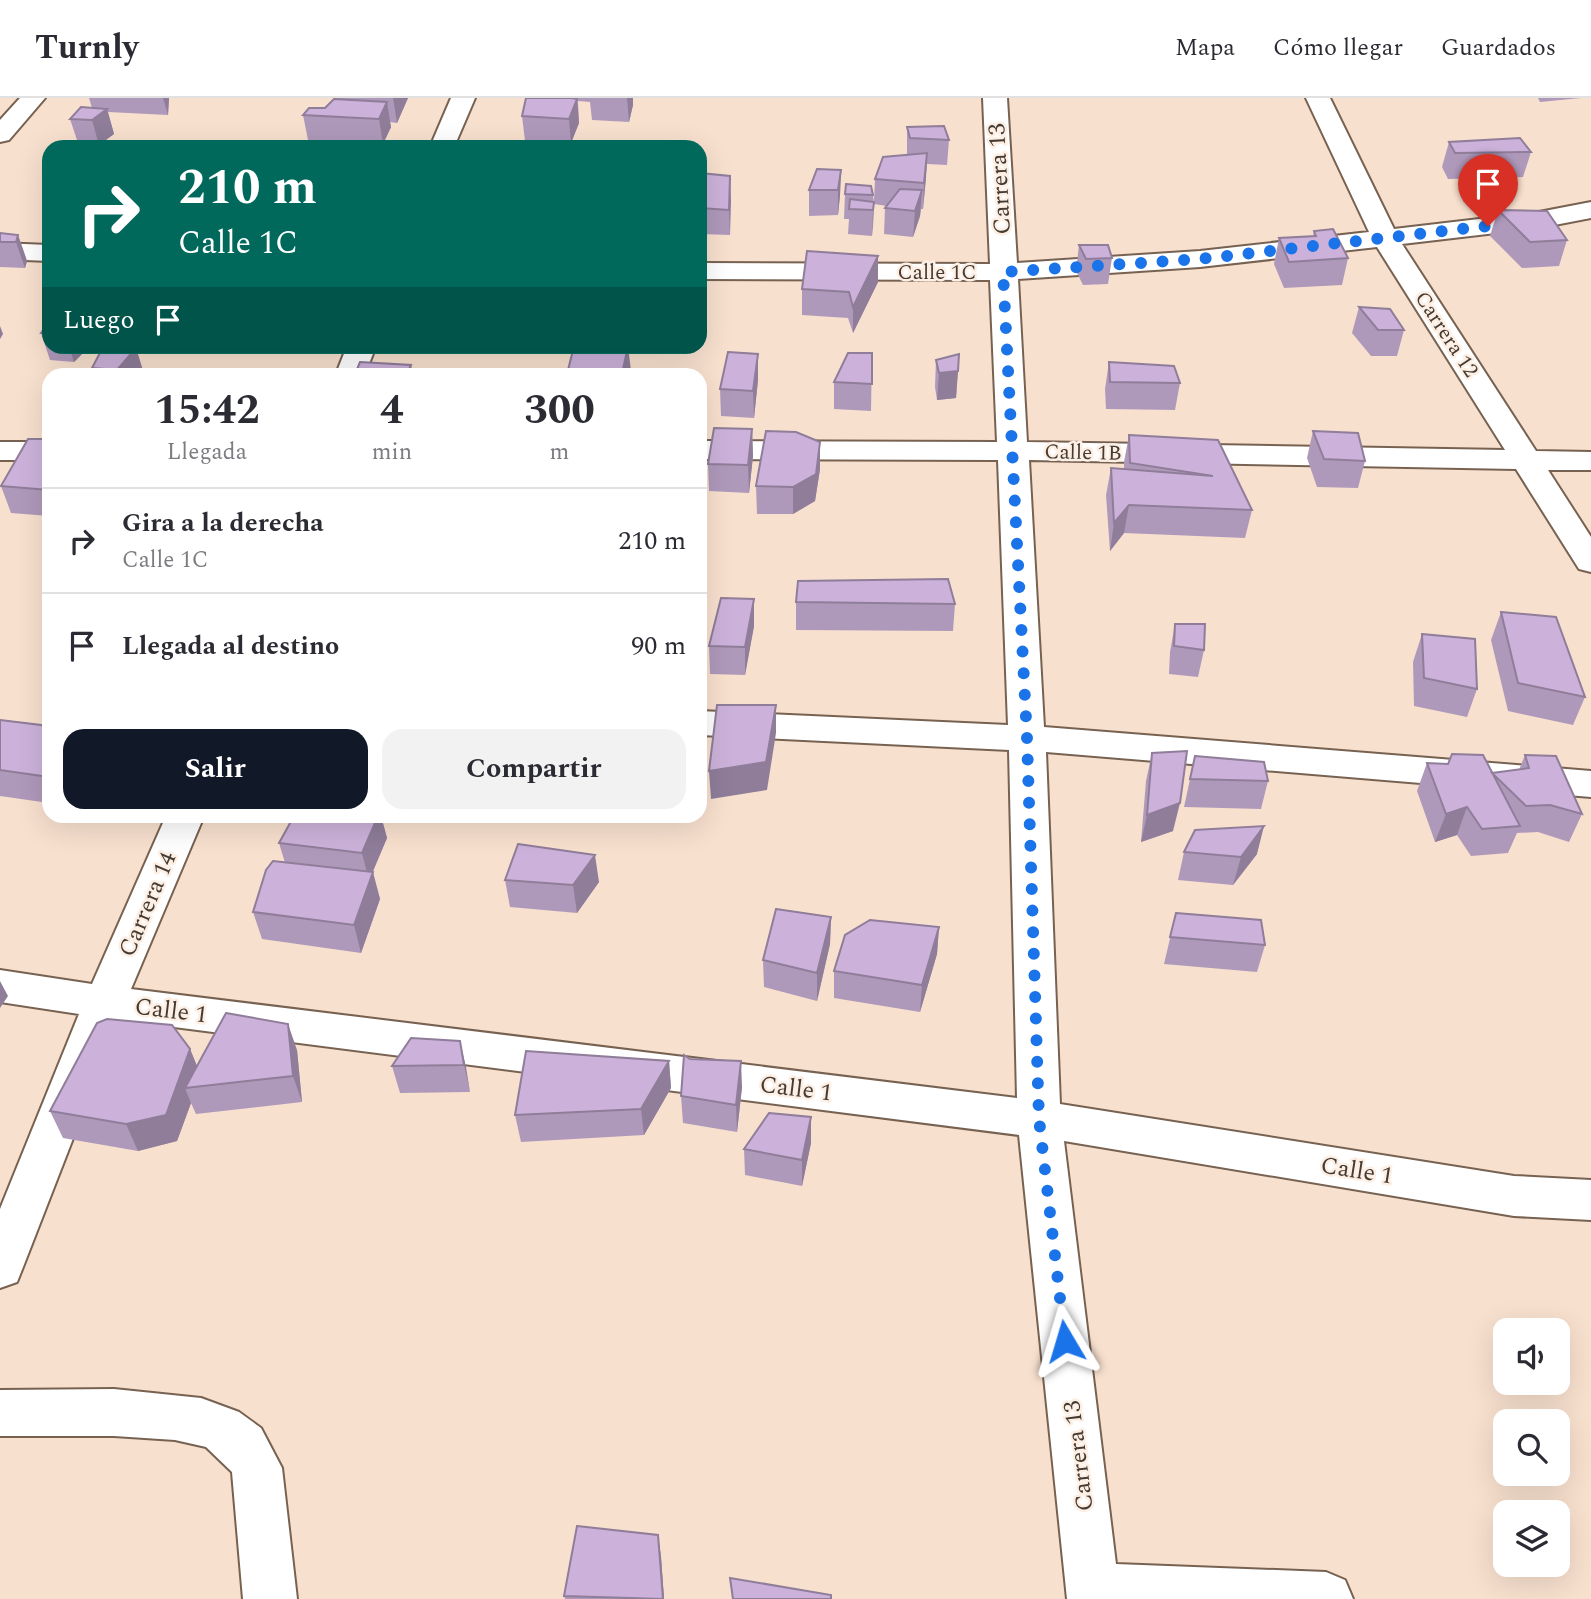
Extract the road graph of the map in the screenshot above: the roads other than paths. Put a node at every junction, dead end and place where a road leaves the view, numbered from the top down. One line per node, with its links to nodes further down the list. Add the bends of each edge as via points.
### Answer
1 (33, 98): 5 (street)
2 (463, 98): 6 (street)
3 (995, 98): 12 (street, Carrera 13)
4 (1318, 98): 8 (street, Carrera 12)
5 (0, 135)
6 (445, 140)
7 (1591, 210): 8 (street, Calle 1C)
8 (1387, 239): 12 (street, Calle 1C, via 1200,259); 17 (street, Carrera 12)
9 (0, 251): 10 (street)
10 (42, 253)
11 (707, 271): 12 (street, Calle 1C)
12 (1003, 272): 16 (street, Carrera 13)
13 (707, 450): 16 (street, Calle 1B)
14 (0, 451): 15 (street)
15 (42, 451)
16 (1013, 451): 17 (street, Calle 1B); 21 (street, Carrera 13)
17 (1528, 461): 18 (street, Calle 1B); 19 (street, Carrera 12)
18 (1591, 461)
19 (1591, 562)
20 (707, 723): 21 (street)
21 (1027, 738): 22 (street); 26 (street, Carrera 13)
22 (1591, 784)
23 (183, 823): 25 (street, Carrera 14)
24 (0, 986): 25 (street, Calle 1)
25 (104, 1002): 26 (street, Calle 1); 28 (street, Carrera 14)
26 (1039, 1119): 27 (street, Calle 1, via 1514,1196); 30 (street, Carrera 13)
27 (1591, 1199)
28 (0, 1267)
29 (0, 1413): 31 (street, via 183,1418 208,1424 238,1440 257,1468)
30 (1094, 1595): 32 (street)
31 (270, 1599)
32 (1326, 1599)

